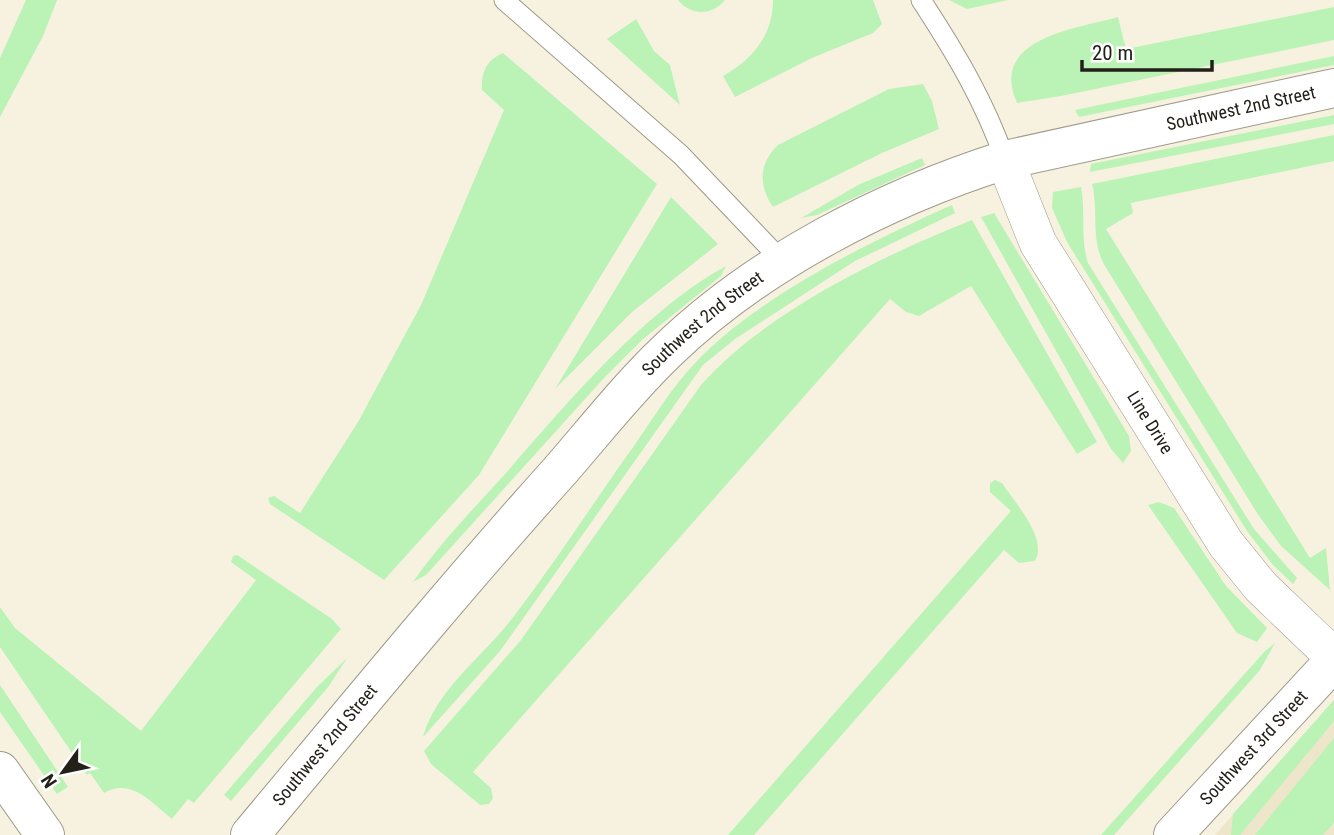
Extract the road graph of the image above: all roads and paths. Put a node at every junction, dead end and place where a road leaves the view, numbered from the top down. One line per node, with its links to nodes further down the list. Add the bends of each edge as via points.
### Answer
1 (504, 0): 5 (lane, via 681,155)
2 (921, 0): 4 (lane, via 972,80)
3 (1334, 88): 4 (main road, Southwest 2nd Street)
4 (1005, 160): 5 (main road, Southwest 2nd Street, via 895,201); 6 (street, Line Drive, via 1038,243 1226,544 1261,587)
5 (784, 263): 10 (main road, Southwest 2nd Street, via 722,305 667,351 483,557)
6 (1334, 659): 8 (main road, Southwest 3rd Street)
7 (0, 771): 9 (main road)
8 (1181, 832)
9 (45, 835)
10 (250, 835)

